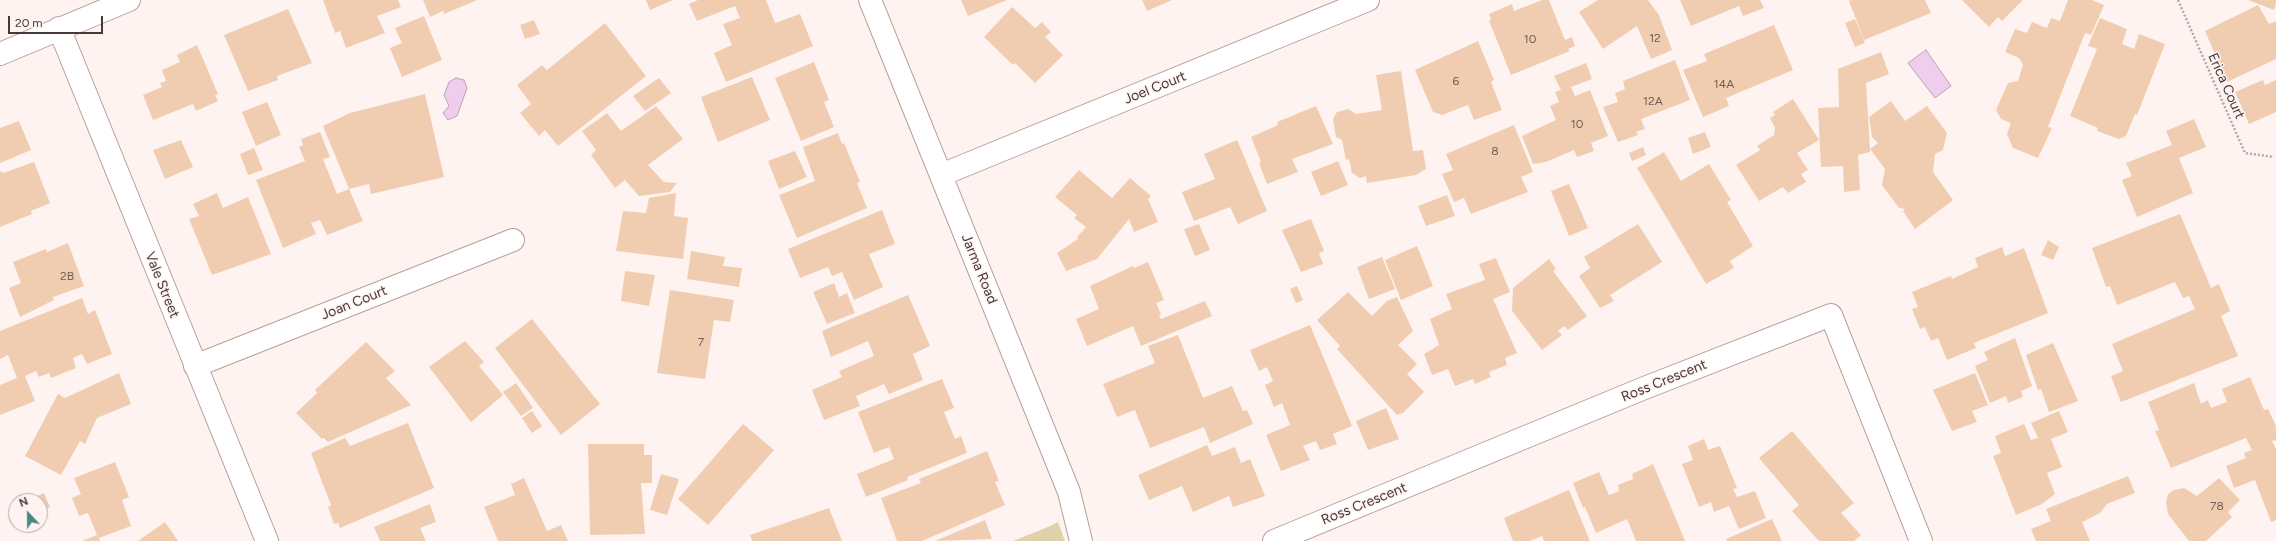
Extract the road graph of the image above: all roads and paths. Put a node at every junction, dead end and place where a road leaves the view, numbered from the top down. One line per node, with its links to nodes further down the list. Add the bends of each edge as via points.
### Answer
1 (129, 0): 5 (street)
2 (870, 0): 8 (street, Jarma Road)
3 (1368, 0): 8 (street, Joel Court)
4 (2178, 0): 7 (path, Erica Court, via 2245,153)
5 (59, 28): 6 (street); 10 (street, Vale Street)
6 (0, 54)
7 (2274, 157)
8 (941, 175): 12 (street, Jarma Road, via 1070,492)
9 (513, 240): 10 (street, Joan Court)
10 (195, 366): 11 (street, Vale Street)
11 (267, 541)
12 (1081, 541)
13 (1274, 541): 14 (street, Ross Crescent, via 1635,392 1831,315)
14 (1921, 541)

